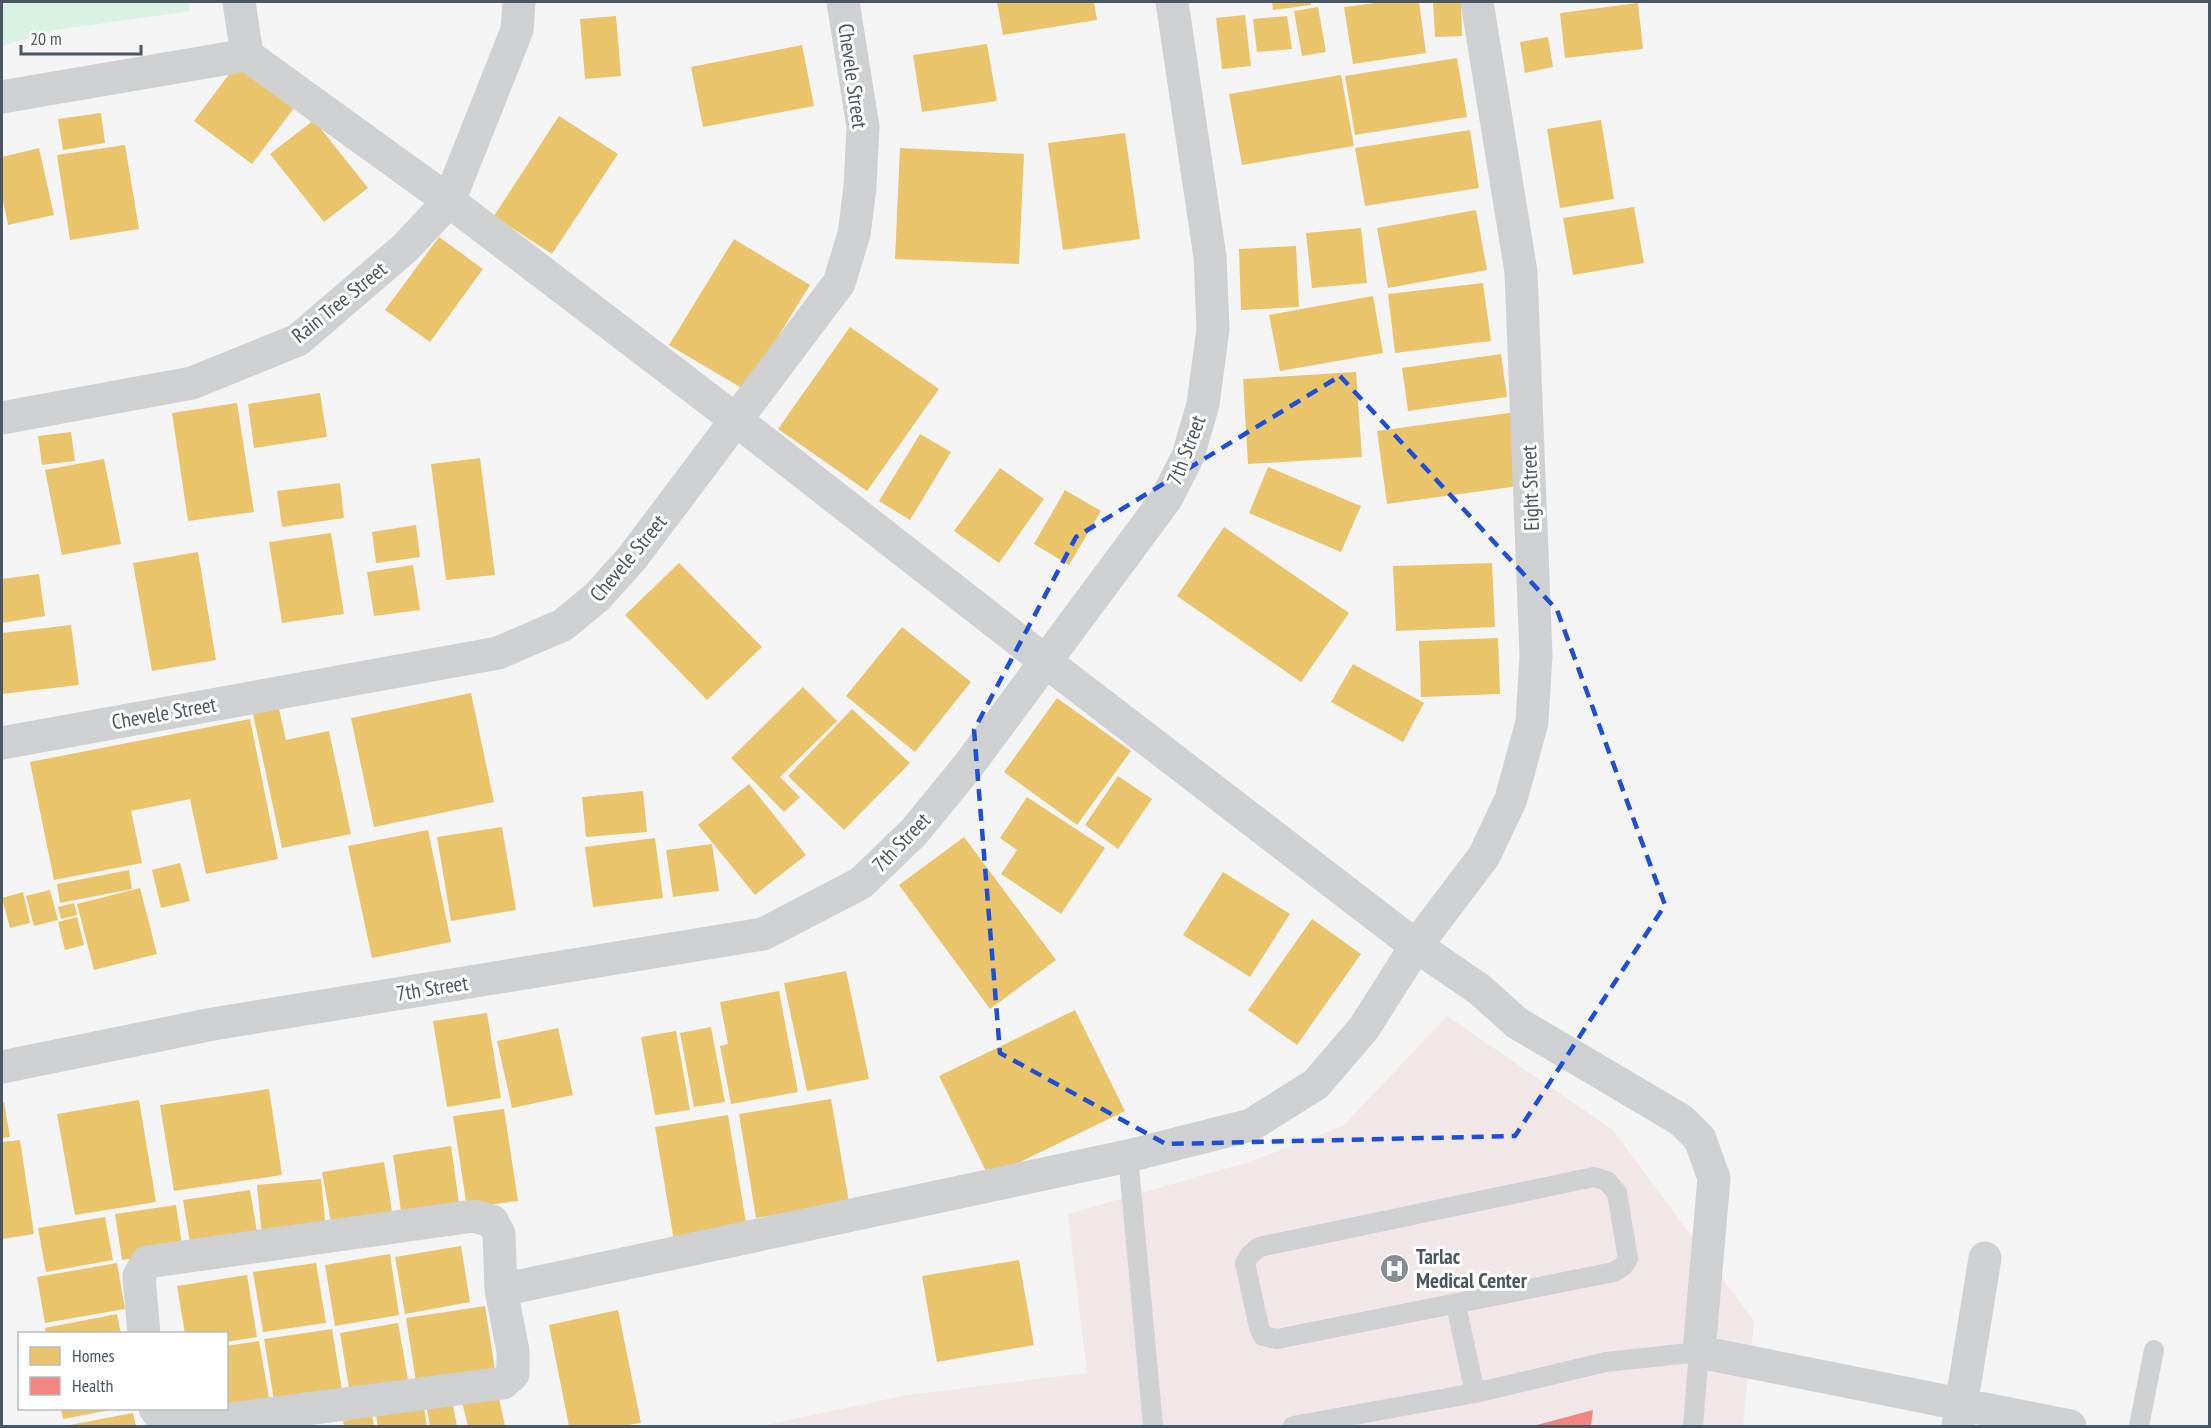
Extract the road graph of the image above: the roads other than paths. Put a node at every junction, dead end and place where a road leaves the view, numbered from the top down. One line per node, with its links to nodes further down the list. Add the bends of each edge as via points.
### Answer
1 (239, 2): 6 (street)
2 (519, 2): 8 (street, Rain Tree Street, via 517,30)
3 (843, 2): 10 (street, Chevele Street, via 863,127 854,234 839,283)
4 (1172, 2): 11 (street, 7th Street, via 1210,257 1213,329 1203,404 1188,456 1167,499)
5 (1477, 2): 13 (street, Eight Street, via 1521,272 1536,655 1532,722 1511,800 1484,856)
6 (247, 55): 7 (street); 8 (street)
7 (2, 97)
8 (449, 201): 9 (street, Rain Tree Street, via 405,248 298,340 192,383); 10 (street)
9 (2, 418)
10 (736, 420): 11 (street); 12 (street, Chevele Street, via 632,558 597,597 563,625 498,652)
11 (1045, 661): 13 (street); 14 (street, 7th Street, via 920,824 861,883 763,934 213,1024)
12 (2, 743)
13 (1416, 946): 15 (street, Eight Street, via 1364,1028 1316,1084 1251,1125); 21 (street, via 1479,988 1517,1023 1681,1120 1700,1139 1714,1178)
14 (2, 1067)
15 (1128, 1156): 17 (street, Eight Street); 25 (lane)
16 (1985, 1258): 24 (street)
17 (501, 1290): 19 (street, via 499,1234 492,1221 473,1216 147,1262 139,1276); 23 (street, via 513,1351 513,1374 503,1383 186,1425 163,1420)
18 (1456, 1305): 18 (lane, via 1614,1272 1623,1266 1628,1259 1617,1193 1607,1181 1594,1177 1259,1248 1245,1263 1259,1327 1263,1336 1277,1339); 22 (lane)
19 (144, 1332)
20 (2154, 1350): 29 (lane)
21 (1700, 1352): 22 (lane, via 1606,1362); 24 (street); 27 (lane)
22 (1475, 1393): 26 (lane)
23 (156, 1410)
24 (1960, 1416): 28 (street)
25 (1153, 1426)
26 (1293, 1426)
27 (1693, 1426)
28 (2070, 1426)
29 (2139, 1426)

